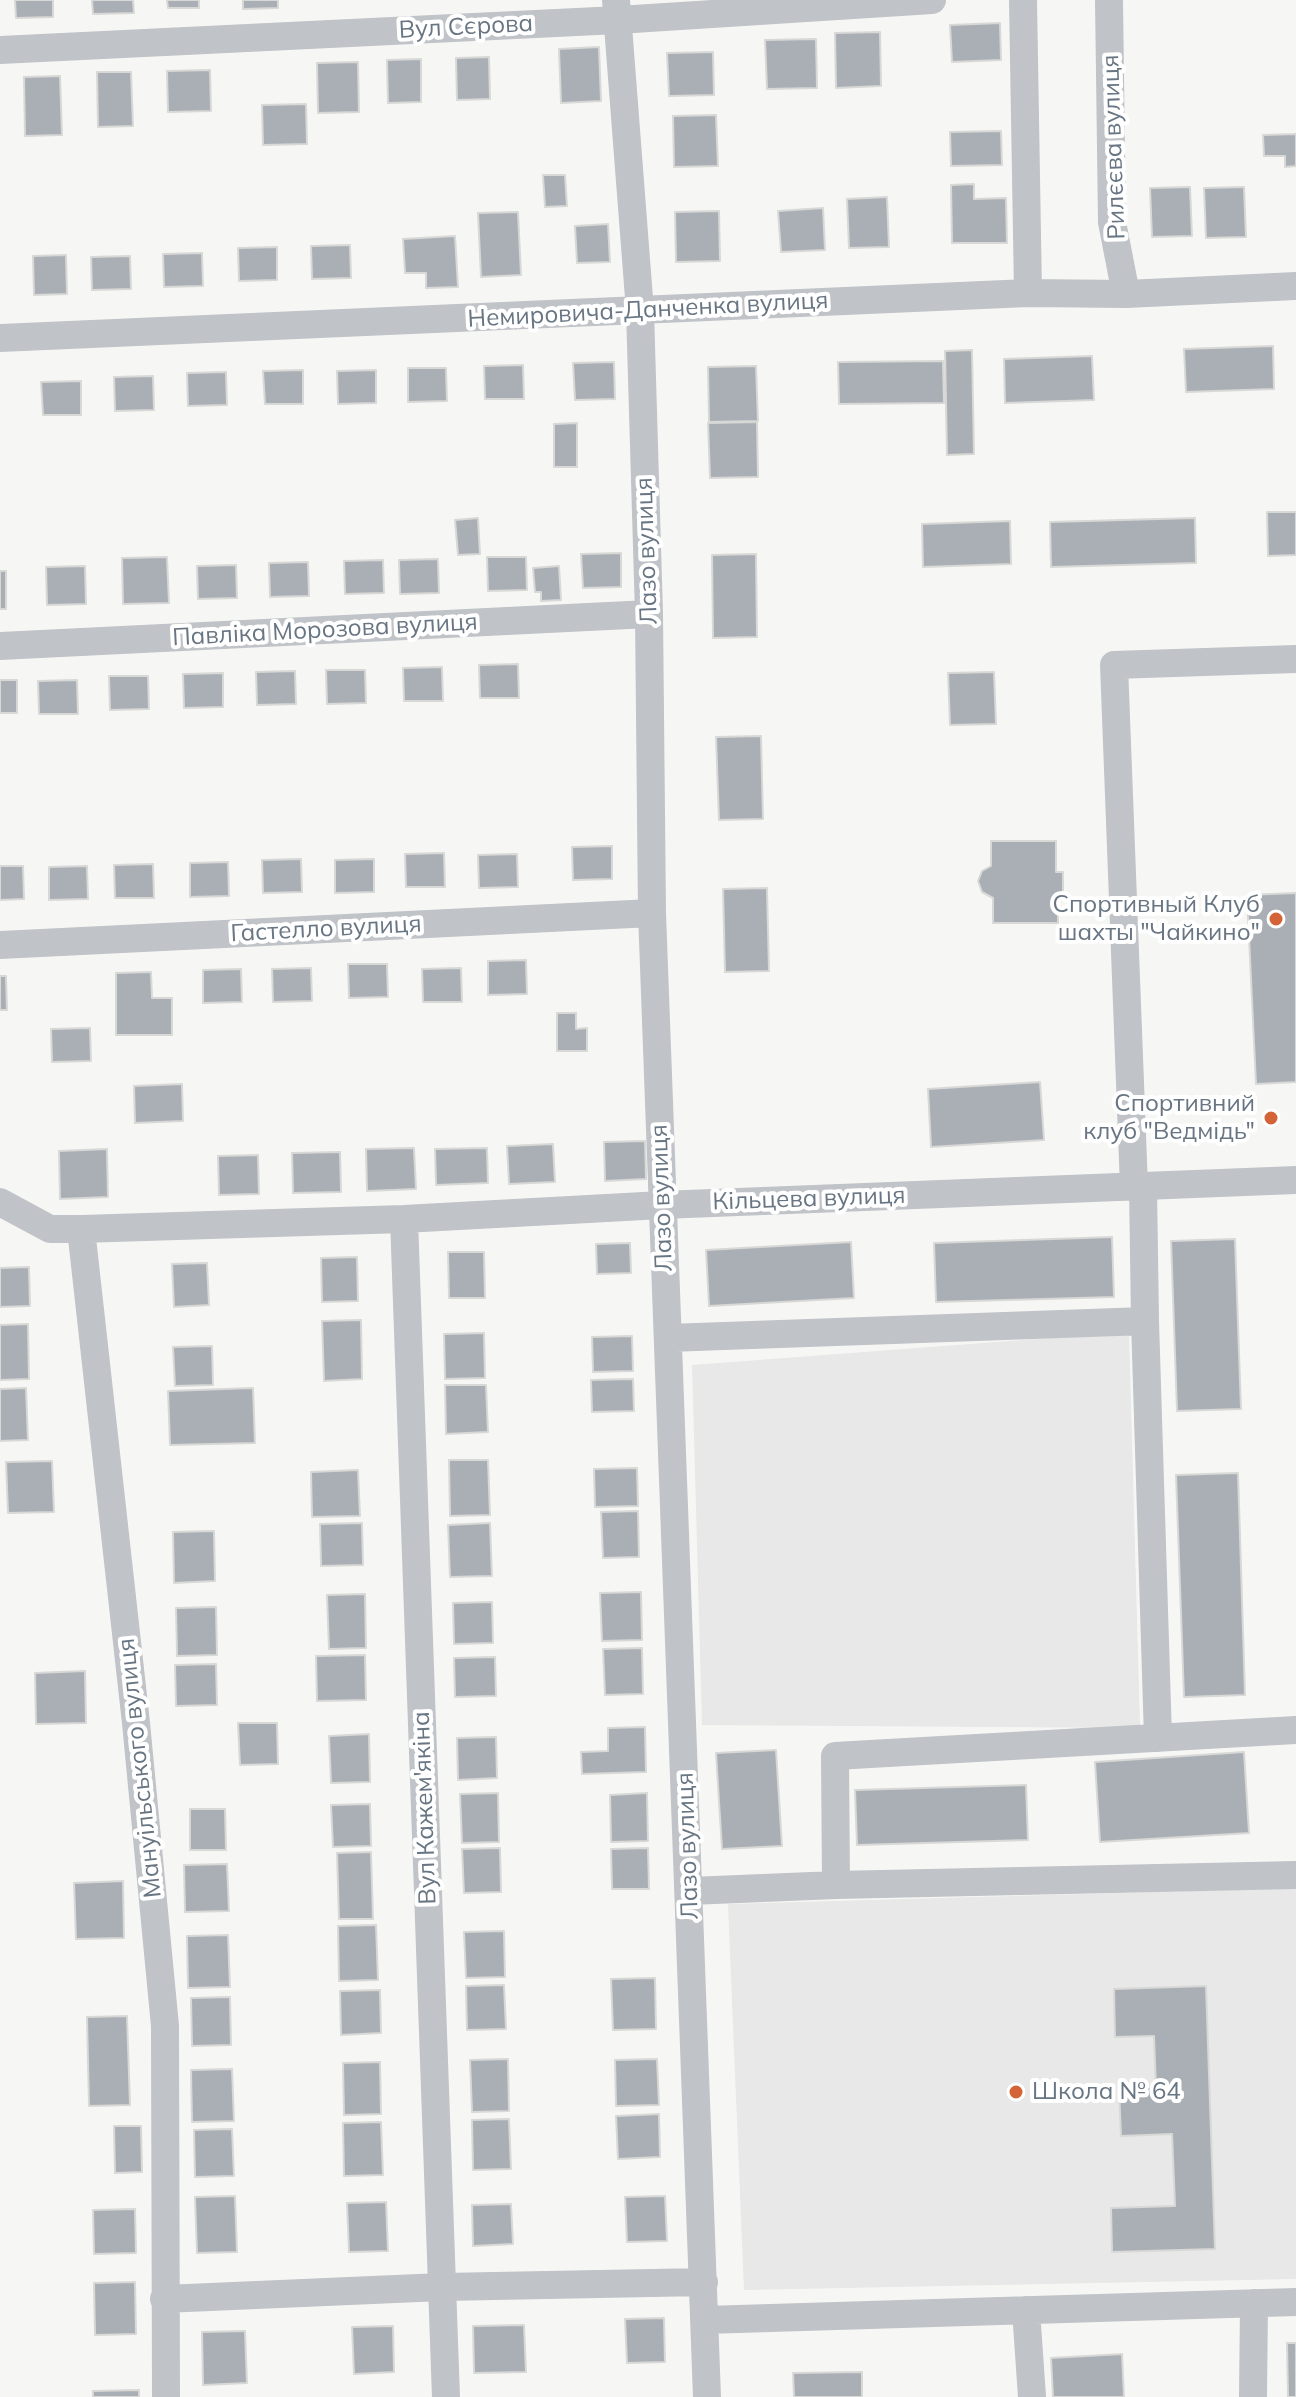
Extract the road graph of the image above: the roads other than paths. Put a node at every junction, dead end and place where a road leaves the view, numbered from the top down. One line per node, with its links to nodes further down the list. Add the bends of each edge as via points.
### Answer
1 (932, 0): 4 (street, Вул Сєрова)
2 (1023, 0): 7 (street)
3 (1109, 0): 8 (street, Рилєєва вулиця, via 1112,222)
4 (617, 10): 5 (street, Вул Сєрова); 9 (street, Лазо вулиця)
5 (0, 50)
6 (1296, 286): 8 (street, Немировича-Данченка вулиця)
7 (1028, 293): 8 (street, Немировича-Данченка вулиця); 9 (street, Немировича-Данченка вулиця)
8 (1126, 294)
9 (640, 311): 10 (street, Немировича-Данченка вулиця); 11 (street, Лазо вулиця)
10 (0, 338)
11 (649, 614): 12 (street, Павліка Морозова вулиця); 14 (street, Лазо вулиця)
12 (0, 646)
13 (1296, 659): 17 (street, via 1114,665)
14 (652, 913): 15 (street, Гастелло вулиця); 19 (street, Лазо вулиця)
15 (0, 945)
16 (1296, 1180): 17 (street, Кільцева вулиця)
17 (1139, 1186): 19 (street, Кільцева вулиця); 22 (street)
18 (0, 1202): 21 (street, via 50,1229)
19 (662, 1205): 20 (street, Кільцева вулиця); 23 (street, Лазо вулиця)
20 (404, 1219): 21 (street, Кільцева вулиця); 30 (street, Вул Кажем'якіна)
21 (81, 1229): 31 (street, Мануільського вулиця, via 165,2026)
22 (1145, 1321): 23 (street); 25 (street)
23 (668, 1338): 28 (street, Лазо вулиця)
24 (1296, 1730): 25 (street)
25 (1158, 1738): 27 (street, via 835,1756)
26 (1296, 1875): 27 (street)
27 (836, 1885): 28 (street)
28 (690, 1891): 29 (street, Лазо вулиця)
29 (704, 2282): 30 (street); 35 (street, Лазо вулиця)
30 (442, 2287): 31 (street); 37 (street, Вул Кажем'якіна)
31 (164, 2299): 36 (street, Мануільського вулиця)
32 (1296, 2302): 33 (street)
33 (1254, 2303): 34 (street); 40 (street)
34 (1026, 2310): 35 (street); 39 (street)
35 (705, 2320): 38 (street, Лазо вулиця)
36 (166, 2397)
37 (446, 2397)
38 (707, 2397)
39 (1032, 2397)
40 (1253, 2397)

